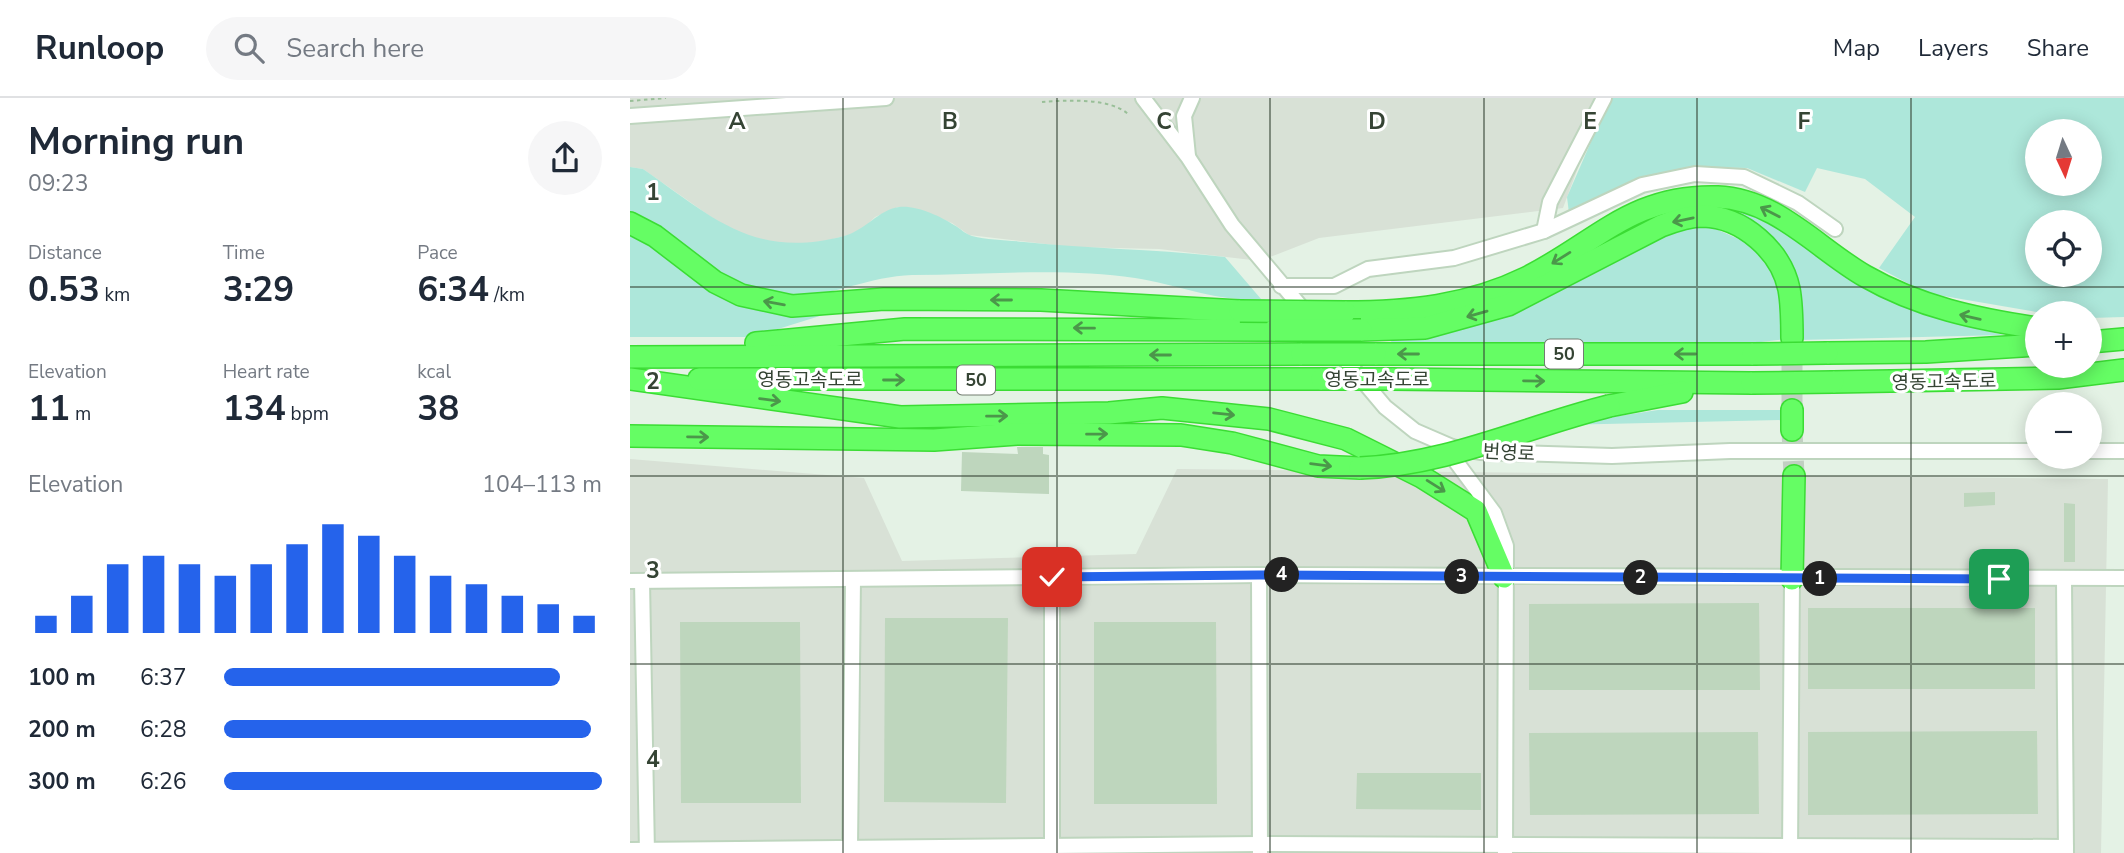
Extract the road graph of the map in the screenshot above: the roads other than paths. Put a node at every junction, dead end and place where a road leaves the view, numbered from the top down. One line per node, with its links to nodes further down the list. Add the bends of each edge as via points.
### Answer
1 (886, 98): 5 (street)
2 (1143, 98): 7 (street, 번영로)
3 (1192, 98): 7 (street, via 1184,116)
4 (1604, 98): 10 (street, via 1550,202)
5 (821, 100): 6 (street)
6 (630, 116)
7 (1188, 158): 11 (street, 번영로, via 1232,225)
8 (630, 223): 12 (highway, one-way to 8, bridge, via 1968,317 1922,303 1866,276 1778,216 1748,202 1721,197 1652,204 1626,215 1524,279 1461,302 1345,312 1041,300 884,299 792,306 741,295 715,282 655,236)
9 (1835, 229): 10 (street, via 1798,203 1744,177 1695,174 1642,185)
10 (1545, 231): 11 (street, via 1454,258 1368,269 1334,286)
11 (1281, 286): 20 (street, 번영로, via 1385,407 1415,431)
12 (2025, 326)
13 (1793, 338): 15 (highway, one-way to 15, bridge, via 1789,288 1766,244 1741,228 1704,216 1661,226 1508,305 1425,328 905,329)
14 (2025, 346): 15 (highway, 영동고속도로 / 50, one-way to 15, bridge, via 1753,354)
15 (630, 356)
16 (2124, 370): 18 (highway, 영동고속도로 / 50, bridge, via 2032,379)
17 (630, 379): 18 (highway, 영동고속도로 / 50, one-way to 18, bridge); 27 (highway, one-way to 27, via 900,417 1162,408 1269,419 1346,439 1422,477 1476,512)
18 (1742, 383): 19 (highway, one-way to 18, bridge, via 934,440 1017,434 1181,435 1318,466 1398,467 1433,461 1609,406)
19 (630, 436)
20 (1452, 447): 23 (street, 번영로, via 1612,456 1730,451); 27 (street, via 1457,463 1500,525 1506,547)
21 (2102, 451): 22 (street)
22 (2124, 451)
23 (2025, 452)
24 (1794, 476): 30 (highway)
25 (1259, 575): 26 (street); 27 (street); 36 (street)
26 (1052, 577): 29 (street); 33 (street)
27 (1504, 577): 30 (street); 35 (street)
28 (2124, 578): 31 (street)
29 (853, 579): 32 (street); 34 (street)
30 (1792, 579): 31 (street); 37 (street)
31 (2064, 579): 39 (street)
32 (636, 581): 40 (street)
33 (1052, 846): 34 (street); 36 (street)
34 (850, 848): 40 (street)
35 (1505, 848): 36 (street); 37 (street)
36 (1260, 849)
37 (1790, 849): 39 (street)
38 (630, 850): 40 (street)
39 (2066, 850)
40 (648, 851)

